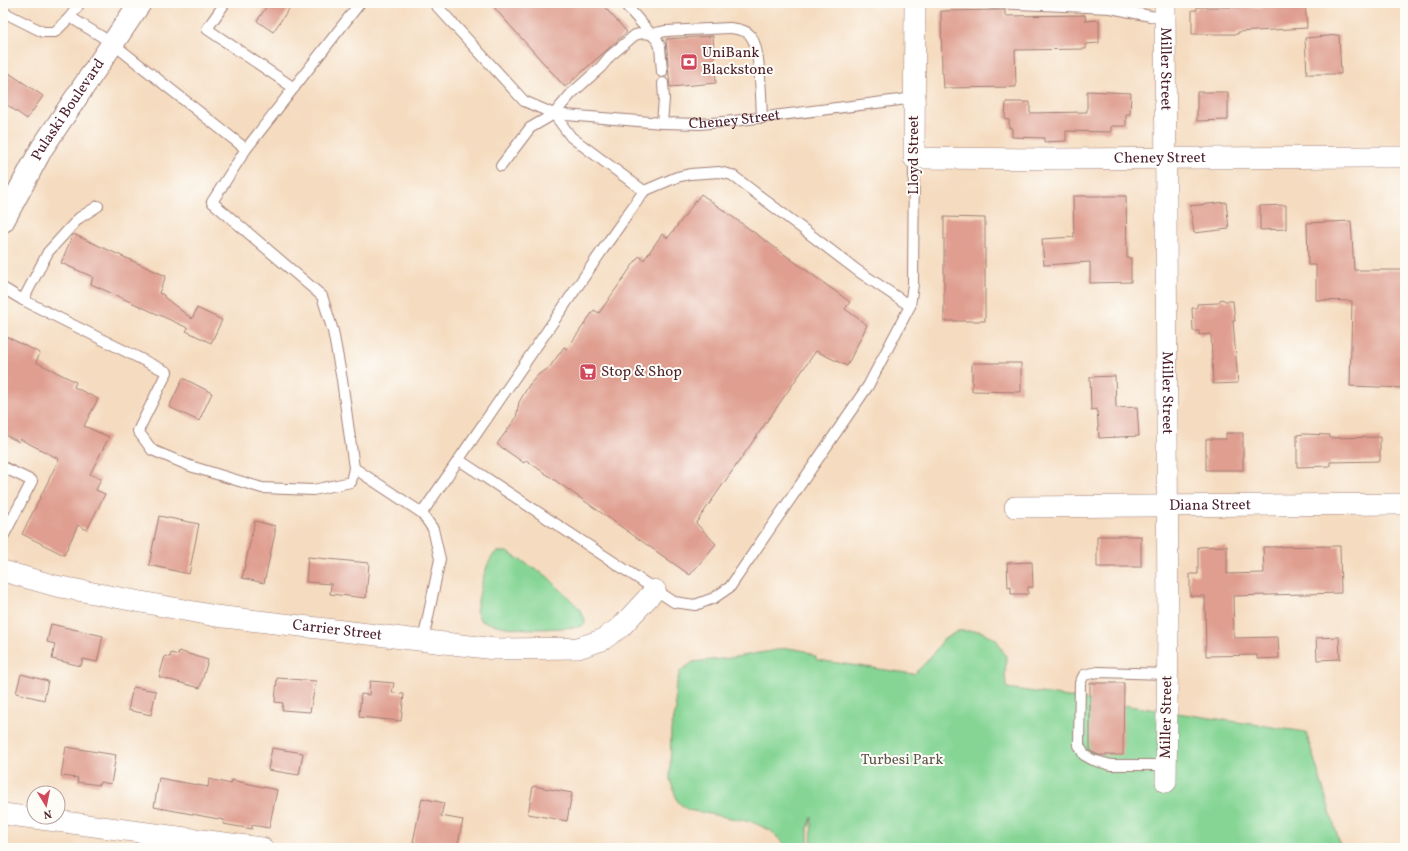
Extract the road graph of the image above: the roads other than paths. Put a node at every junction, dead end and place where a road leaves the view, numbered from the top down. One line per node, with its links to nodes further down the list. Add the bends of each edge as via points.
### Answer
1 (80, 3): 11 (lane)
2 (140, 3): 13 (main road, Pulaski Boulevard)
3 (225, 3): 16 (lane, via 207,29)
4 (360, 3): 16 (lane)
5 (434, 3): 18 (lane, via 524,101)
6 (624, 3): 12 (lane)
7 (915, 3): 17 (street, Lloyd Street)
8 (992, 3): 9 (lane)
9 (1165, 11): 24 (street, Miller Street)
10 (3, 12): 11 (lane, via 43,32 55,32)
11 (70, 17): 13 (lane)
12 (651, 34): 14 (lane, via 660,46); 18 (lane, via 635,35 571,94); 19 (lane, via 730,28 750,34 755,43 757,56)
13 (112, 43): 21 (lane); 28 (main road, Pulaski Boulevard, via 42,148)
14 (662, 72)
15 (663, 83): 20 (lane)
16 (294, 88): 21 (lane)
17 (915, 98): 19 (lane, Cheney Street); 23 (street, Lloyd Street)
18 (554, 114): 20 (lane, Cheney Street); 25 (lane, via 530,128); 26 (lane, via 571,137)
19 (762, 118): 20 (lane, Cheney Street, via 700,124)
20 (662, 123)
21 (246, 149): 34 (lane, via 212,202 322,296 342,380)
22 (1405, 157): 24 (street, Cheney Street)
23 (914, 158): 24 (street, Cheney Street); 31 (lane, Lloyd Street, via 913,284)
24 (1166, 159): 36 (street, Miller Street)
25 (501, 166)
26 (644, 191): 31 (lane, via 676,177 690,174 719,172 732,175 858,271); 32 (lane)
27 (98, 206): 30 (lane, via 80,218 48,252)
28 (3, 221)
29 (3, 288): 30 (lane)
30 (22, 300): 34 (lane, via 167,372 138,431 152,450 190,466 262,488 313,490 350,482)
31 (910, 306): 41 (lane, Lloyd Street, via 868,386 730,588 714,598 695,605 674,602)
32 (459, 460): 38 (lane); 41 (lane, Lloyd Street)
33 (3, 467): 39 (lane, via 32,481)
34 (354, 468): 38 (lane)
35 (1405, 504): 36 (street, Diana Street)
36 (1167, 506): 37 (street, Diana Street); 43 (street, Miller Street)
37 (1015, 508)
38 (422, 513): 42 (lane, via 433,529 440,559)
39 (3, 537)
40 (3, 571): 42 (street, Carrier Street, via 56,586 216,616)
41 (655, 590): 42 (street, Carrier Street, via 621,626 602,640 578,648 495,649)
42 (423, 641)
43 (1167, 674): 44 (street, Miller Street); 44 (lane, via 1098,672 1084,676 1080,683 1078,746 1084,755 1093,760)
44 (1166, 774)
45 (3, 814): 46 (street)
46 (262, 848)

